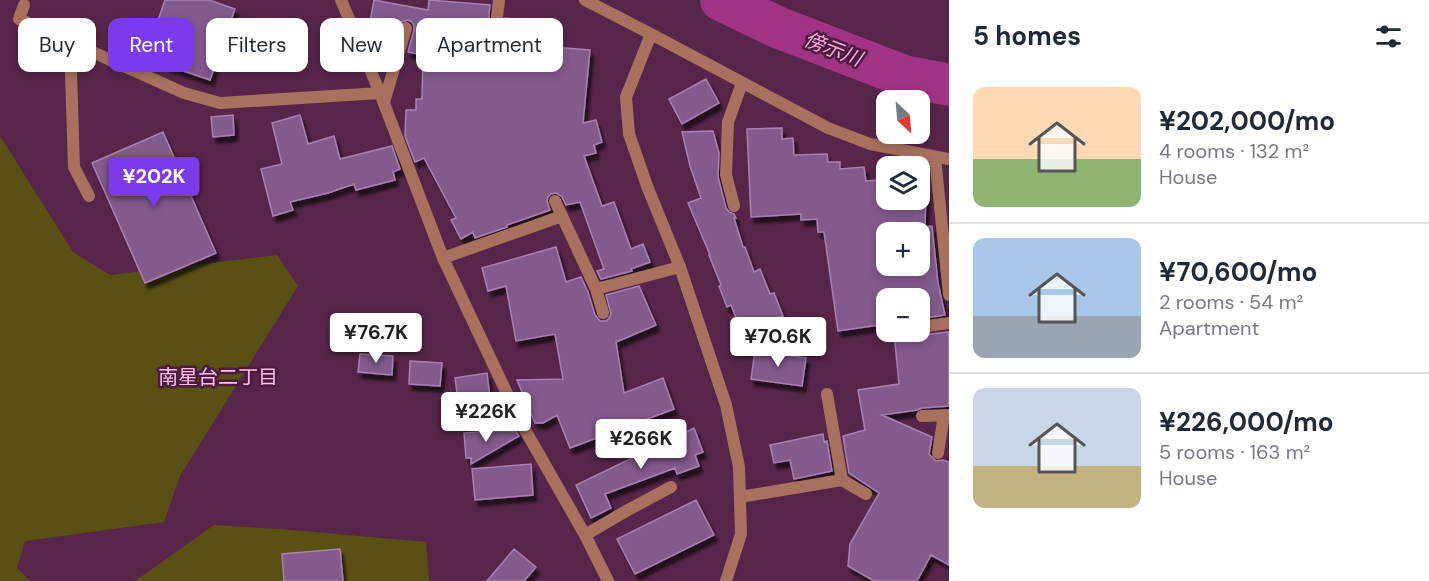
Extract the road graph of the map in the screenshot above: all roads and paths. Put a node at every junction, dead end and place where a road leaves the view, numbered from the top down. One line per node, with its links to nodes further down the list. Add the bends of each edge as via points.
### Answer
1 (340, 0): 12 (street)
2 (500, 0): 6 (street)
3 (585, 0): 8 (street)
4 (24, 5): 5 (street)
5 (20, 18)
6 (498, 18)
7 (406, 28): 12 (street)
8 (651, 34): 11 (street); 20 (street, via 626,97 629,134)
9 (96, 53): 12 (street, via 184,93 220,103)
10 (71, 72): 15 (street, via 74,167)
11 (742, 82): 13 (street, via 828,128 870,144); 17 (street, via 728,122 726,174)
12 (382, 98): 19 (street)
13 (935, 157): 14 (street); 22 (street)
14 (949, 159)
15 (89, 196)
16 (555, 201): 18 (street)
17 (734, 206)
18 (562, 216): 19 (street); 21 (street)
19 (443, 258): 29 (street)
20 (680, 267): 21 (street); 35 (street, via 726,405 739,467)
21 (596, 289): 23 (street)
22 (949, 295)
23 (603, 313)
24 (949, 323): 25 (street)
25 (930, 326)
26 (827, 394): 32 (street)
27 (947, 415): 28 (street); 31 (street)
28 (922, 416)
29 (520, 421): 30 (street); 36 (street)
30 (461, 425)
31 (938, 453)
32 (842, 480): 34 (street); 35 (street)
33 (671, 487): 36 (street)
34 (866, 494)
35 (740, 497): 38 (street, via 741,534)
36 (585, 535): 37 (street)
37 (609, 581)
38 (726, 581)

